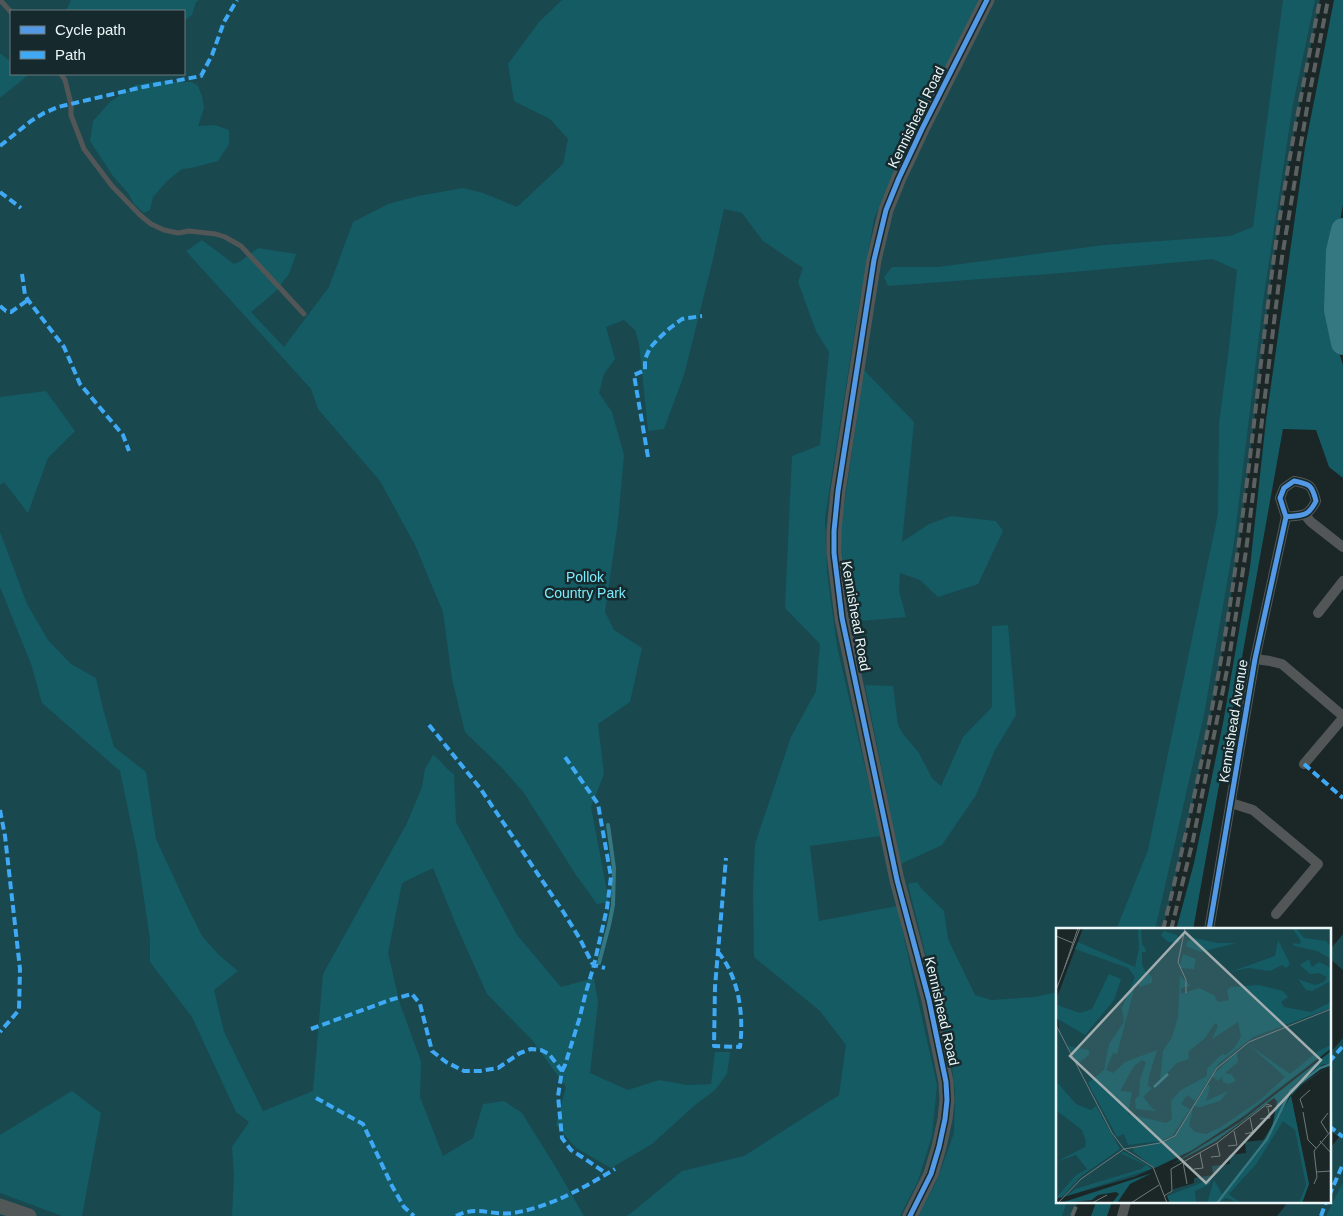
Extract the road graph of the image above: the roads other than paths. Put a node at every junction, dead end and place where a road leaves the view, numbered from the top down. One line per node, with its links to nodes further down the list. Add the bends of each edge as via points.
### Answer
1 (0, 0): 3 (lane)
2 (988, 0): 19 (street, Kennishead Road, via 922,129 886,210 874,260 834,530 842,618 897,880 930,1000 946,1082 945,1119 939,1148 931,1174)
3 (10, 11)
4 (62, 75): 5 (lane, via 84,150 140,215 164,230 216,234 241,246)
5 (304, 314)
6 (1304, 515): 7 (street); 7 (street, Kennishead Avenue, via 1311,511 1316,501 1312,488 1294,481 1284,488 1280,498); 8 (street)
7 (1286, 517): 11 (street, Kennishead Avenue)
8 (1343, 547)
9 (1343, 581): 10 (street)
10 (1318, 613)
11 (1255, 659): 12 (street, Kennishead Avenue, via 1282,664); 14 (street, Kennishead Avenue)
12 (1343, 717): 13 (street, Kennishead Avenue)
13 (1304, 764)
14 (1231, 803): 15 (street, Kennishead Avenue, via 1253,810 1318,864); 16 (street, Kennishead Avenue)
15 (1276, 914)
16 (1209, 928)
17 (0, 1206): 18 (street)
18 (29, 1216)
19 (910, 1216)

